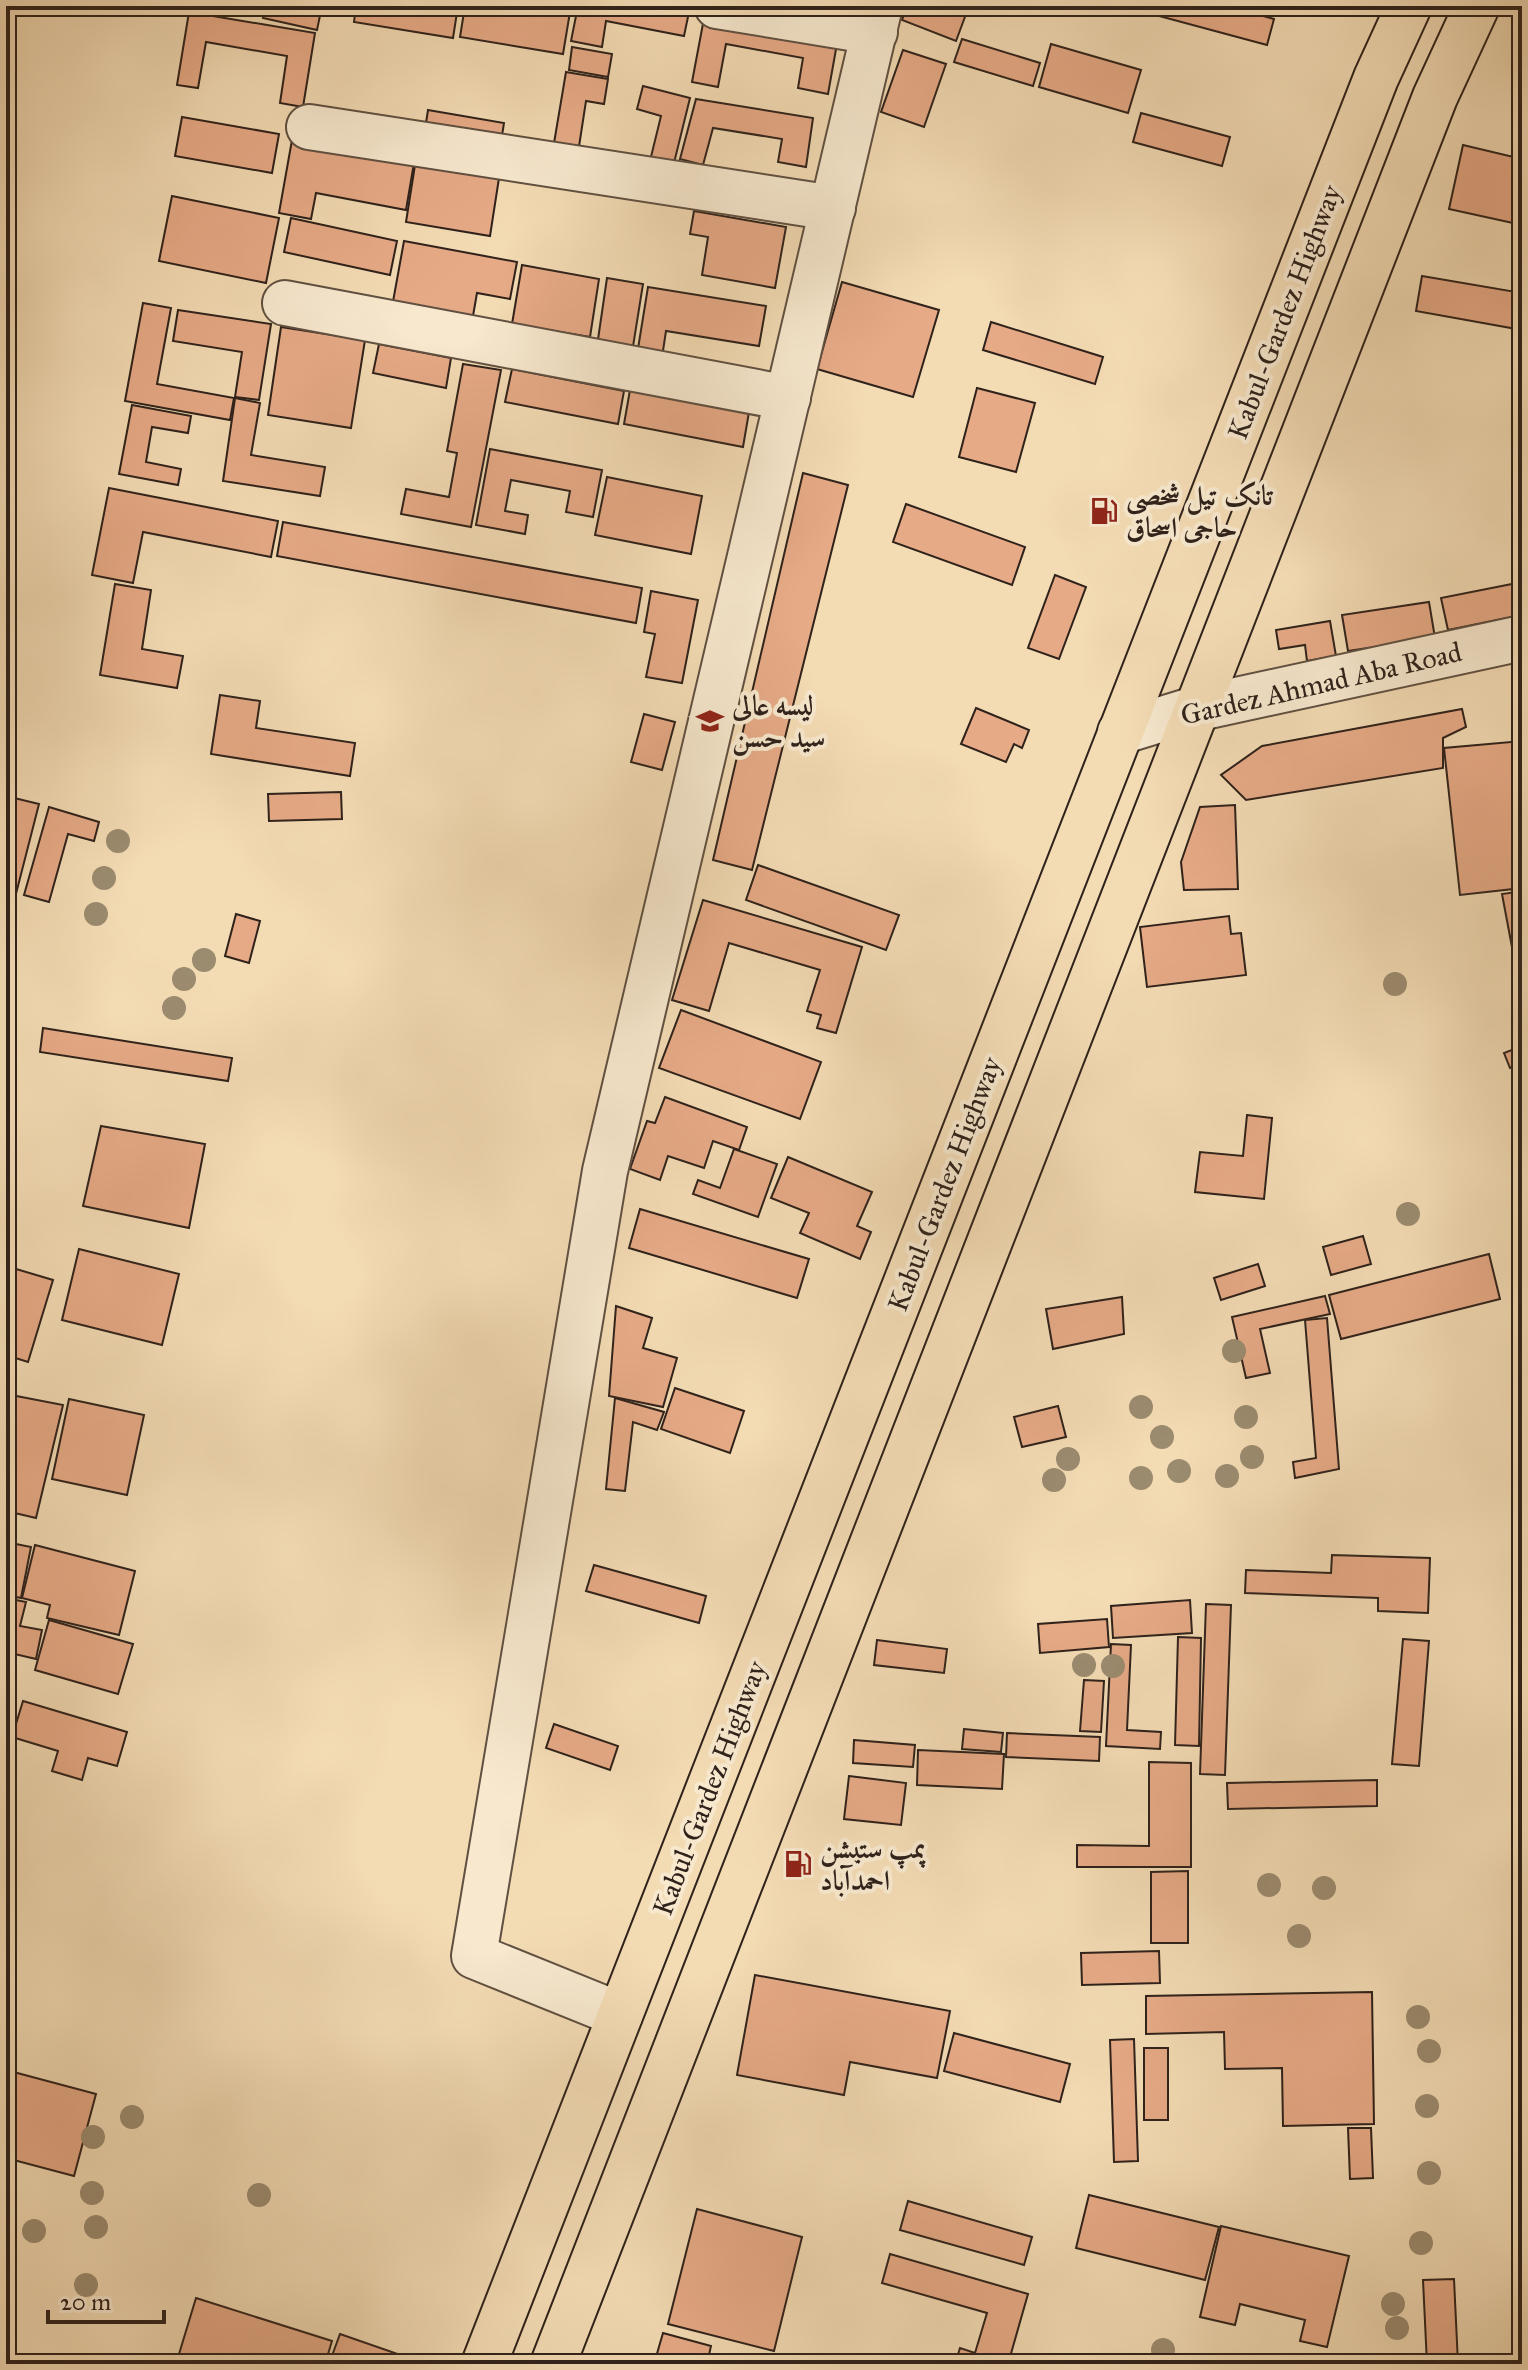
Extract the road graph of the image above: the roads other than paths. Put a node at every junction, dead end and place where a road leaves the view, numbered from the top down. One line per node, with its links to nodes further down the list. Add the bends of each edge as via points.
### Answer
1 (717, 6): 4 (street)
2 (1409, 6): 11 (highway, Kabul-Gardez Highway, via 1376,78)
3 (1477, 6): 10 (highway, via 1435,97)
4 (878, 19): 6 (street)
5 (309, 127): 6 (street)
6 (833, 208): 8 (street)
7 (285, 303): 8 (street)
8 (788, 398): 12 (street, via 605,1171 474,1956)
9 (1522, 638): 10 (street, Gardez Ahmad Aba Road)
10 (1195, 709): 11 (street, Gardez Ahmad Aba Road); 14 (highway)
11 (1120, 732): 12 (highway, Kabul-Gardez Highway)
12 (620, 2015): 13 (highway, Kabul-Gardez Highway)
13 (484, 2364)
14 (553, 2364)

